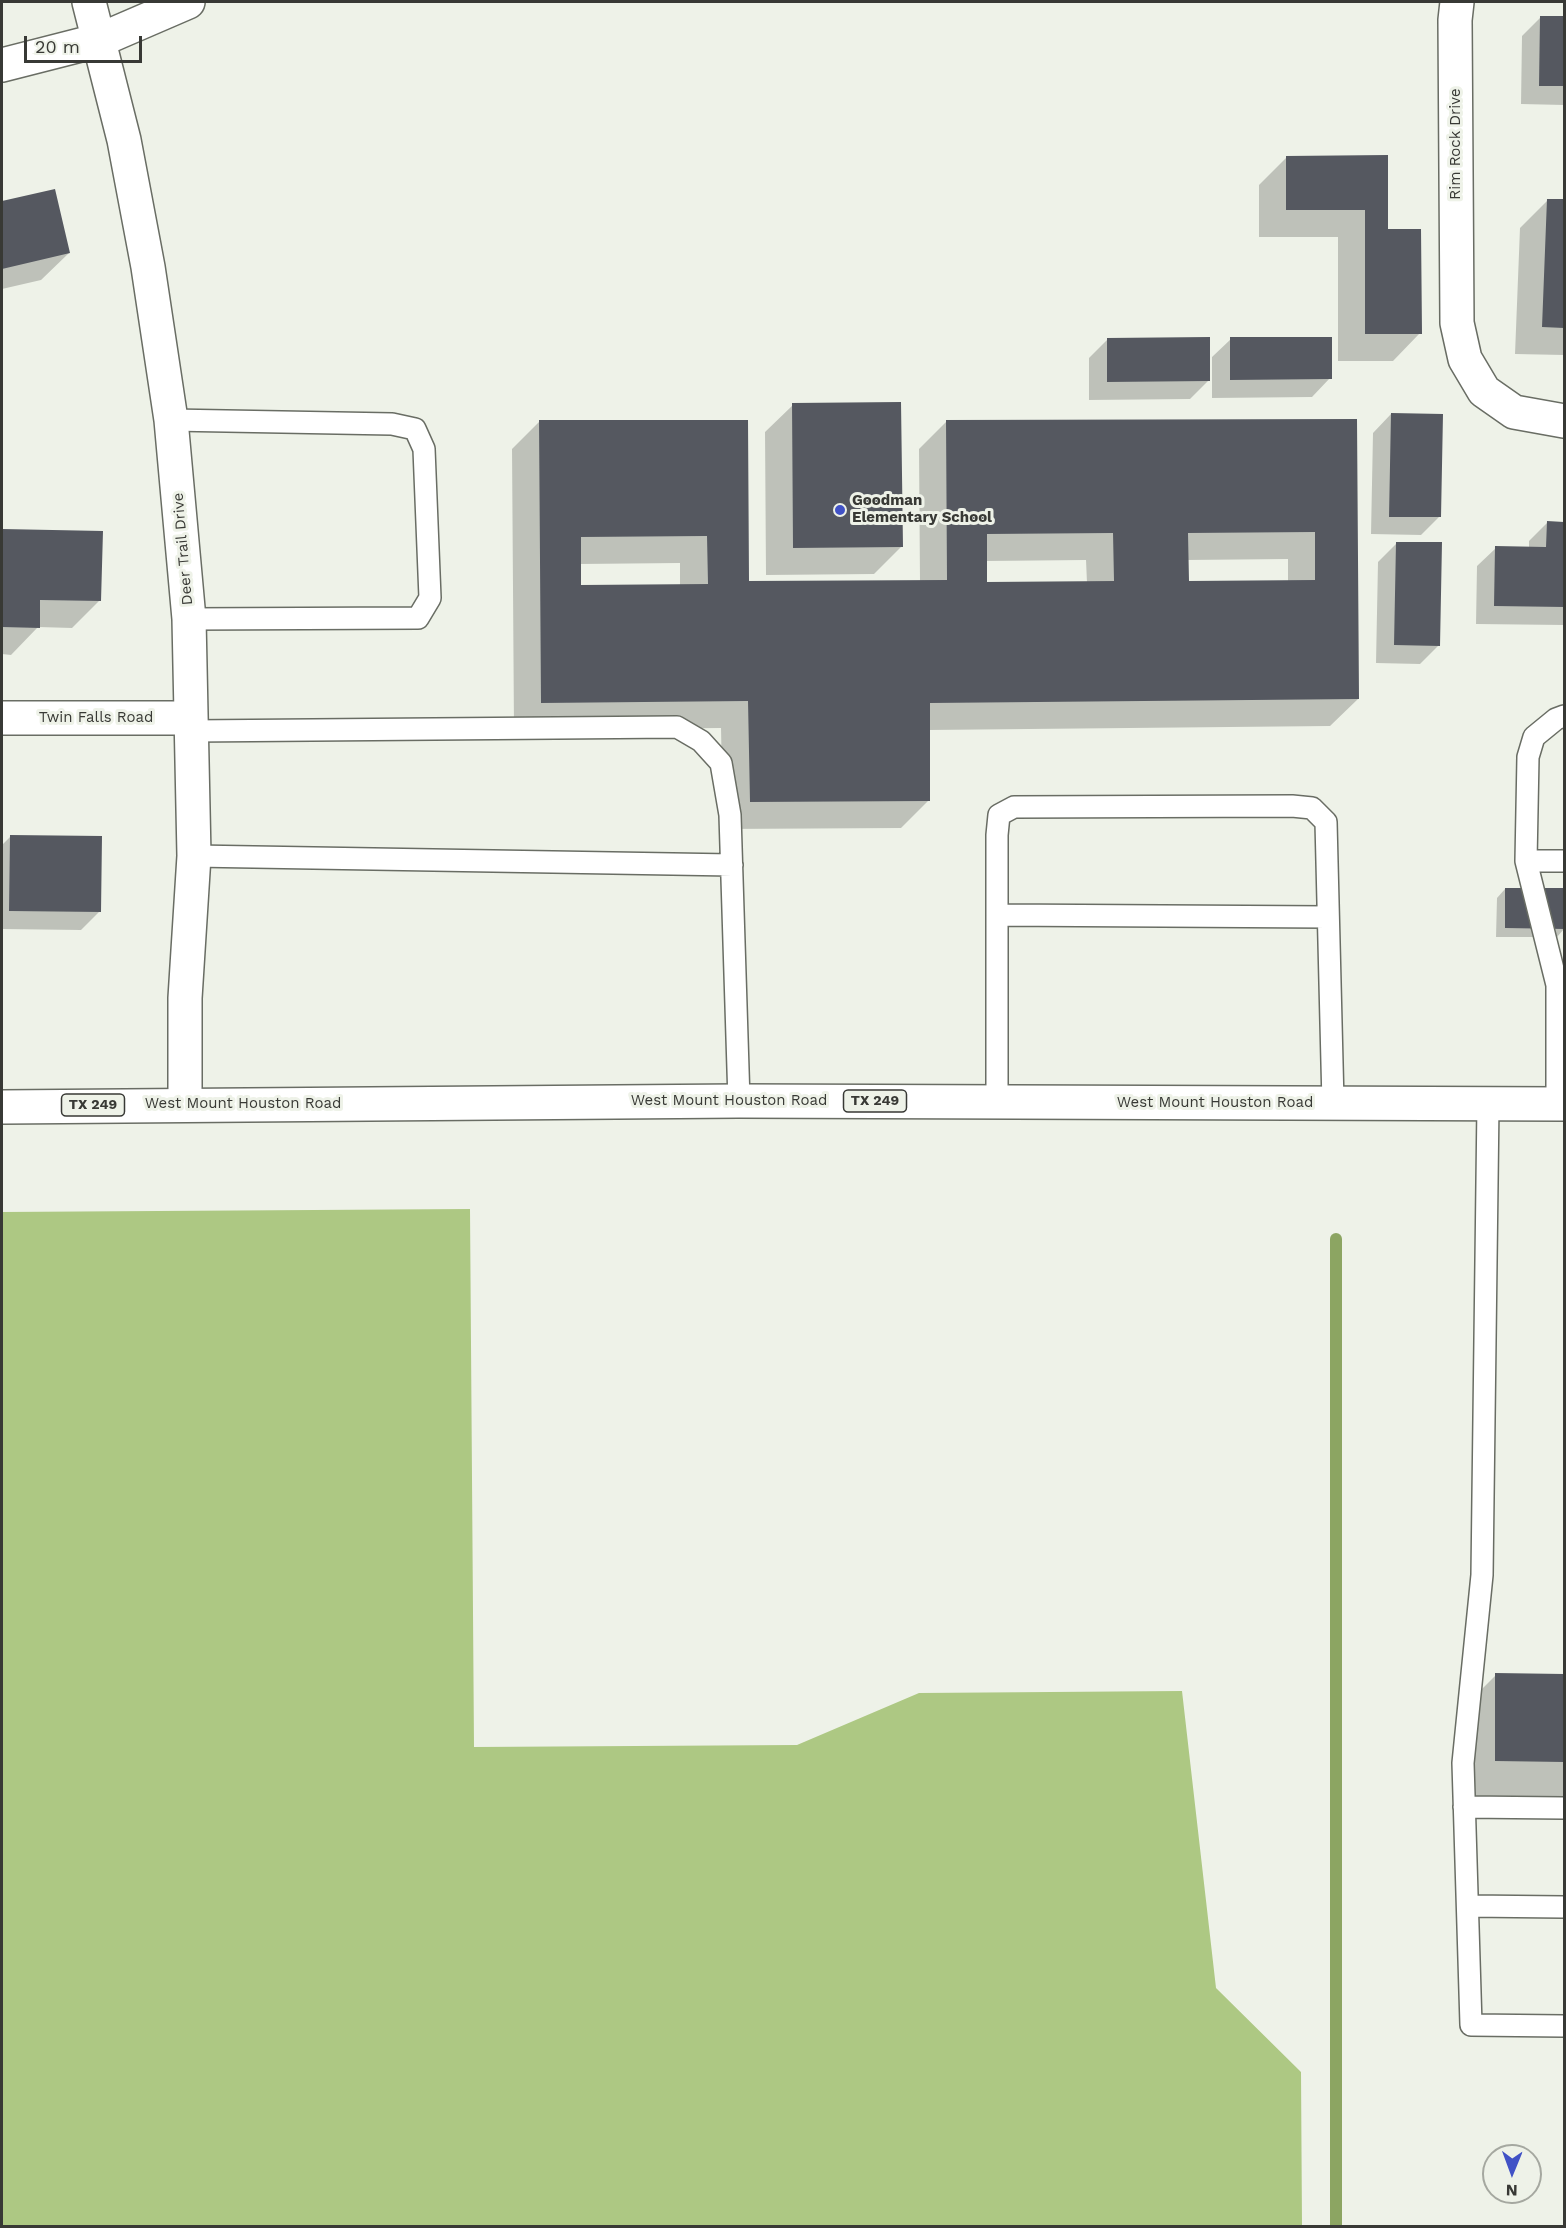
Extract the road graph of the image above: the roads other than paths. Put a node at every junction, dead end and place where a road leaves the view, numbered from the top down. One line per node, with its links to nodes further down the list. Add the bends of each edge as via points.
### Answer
1 (89, 2): 4 (street, Deer Trail Drive)
2 (188, 2): 4 (street)
3 (1457, 2): 7 (street, Rim Rock Drive, via 1457,286 1458,323 1465,359 1484,392 1514,412)
4 (100, 40): 5 (street); 6 (street, Deer Trail Drive, via 146,255)
5 (2, 65)
6 (171, 420): 8 (street, Deer Trail Drive); 8 (lane, via 392,424 415,429 424,449 430,598 418,618)
7 (1564, 421)
8 (189, 619): 11 (street, Deer Trail Drive)
9 (1564, 716): 13 (lane, via 1534,737 1528,757)
10 (2, 718): 11 (street, Twin Falls Road)
11 (190, 724): 12 (street, Deer Trail Drive); 15 (lane, via 677,727 701,741 721,763 730,815)
12 (194, 856): 15 (lane); 21 (street, Deer Trail Drive, via 185,998)
13 (1526, 861): 14 (lane); 23 (lane, via 1557,985)
14 (1564, 861)
15 (732, 865): 18 (lane)
16 (997, 915): 17 (lane); 17 (lane, via 999,815 1014,807 1292,806 1312,808 1326,822); 19 (lane)
17 (1328, 917): 20 (lane)
18 (739, 1101): 19 (street, West Mount Houston Road / TX 249); 21 (street, West Mount Houston Road / TX 249)
19 (997, 1102): 20 (street, West Mount Houston Road / TX 249)
20 (1334, 1103): 22 (street, West Mount Houston Road / TX 249)
21 (185, 1104): 24 (street, West Mount Houston Road / TX 249)
22 (1488, 1104): 23 (street, West Mount Houston Road / TX 249); 25 (lane, via 1482,1575 1463,1763)
23 (1561, 1104)
24 (2, 1107)
25 (1464, 1807): 26 (lane); 27 (lane)
26 (1564, 1808)
27 (1468, 1906): 28 (lane); 29 (lane, via 1471,2025)
28 (1564, 1907)
29 (1564, 2026)

